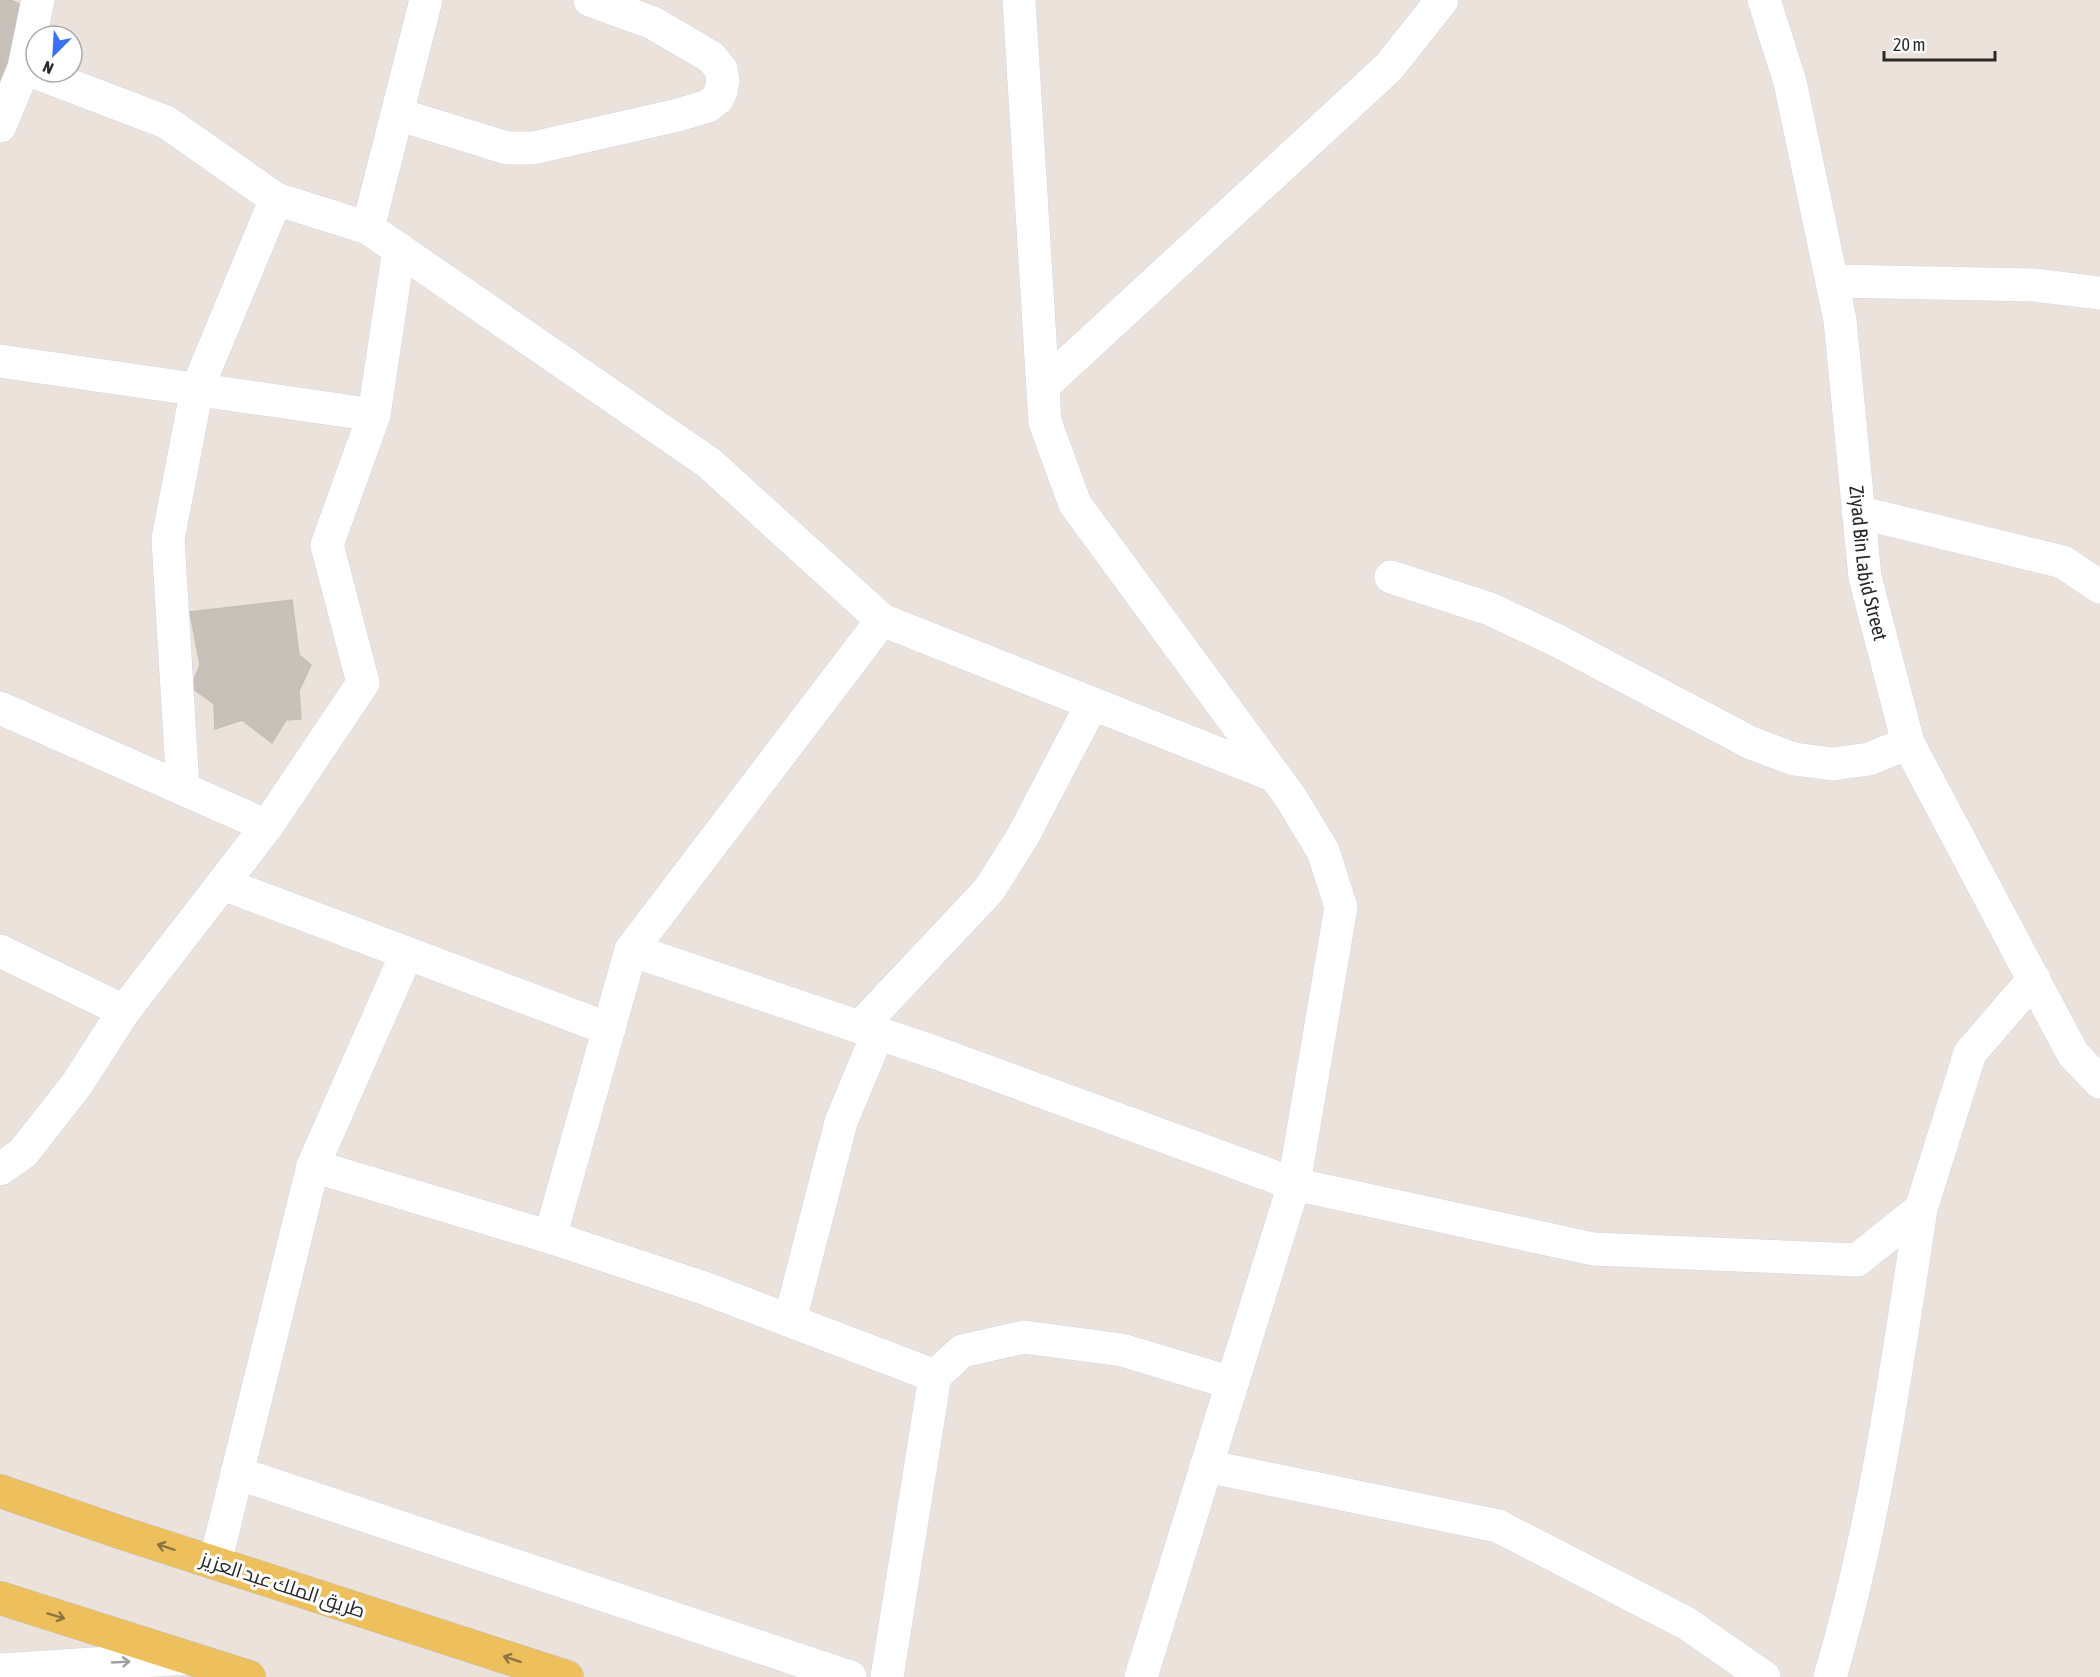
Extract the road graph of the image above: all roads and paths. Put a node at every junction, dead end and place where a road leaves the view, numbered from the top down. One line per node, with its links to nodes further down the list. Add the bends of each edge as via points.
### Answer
1 (38, 0): 7 (street)
2 (426, 0): 10 (street)
3 (590, 0): 10 (street, via 653,23 711,57 721,69 723,81 717,99 708,106 678,115 533,148 507,148)
4 (1019, 0): 18 (street)
5 (1442, 0): 18 (street, via 1389,67)
6 (1764, 0): 15 (street, Ziyad Bin Labid Street, via 1790,82)
7 (33, 24)
8 (24, 68): 11 (street)
9 (66, 84): 12 (street, via 166,122)
10 (397, 114): 13 (street)
11 (0, 126)
12 (276, 199): 13 (street); 19 (street)
13 (368, 228): 14 (street)
14 (399, 249): 20 (street); 24 (street, via 709,463)
15 (1832, 281): 16 (street, via 2034,285); 21 (street, Ziyad Bin Labid Street, via 1840,320)
16 (2100, 293)
17 (0, 361): 19 (street)
18 (1043, 386): 28 (street, via 1045,423 1075,504)
19 (197, 389): 20 (street); 29 (street, via 168,539)
20 (374, 415): 30 (street, via 327,545 363,682)
21 (1858, 512): 23 (street, via 2063,562); 27 (street, Ziyad Bin Labid Street, via 1865,577)
22 (1391, 577): 27 (street, via 1490,609 1751,743 1794,759 1833,765 1869,759)
23 (2100, 587)
24 (882, 620): 25 (street); 33 (street)
25 (1092, 704): 28 (street); 38 (street, via 1023,836 989,890)
26 (0, 708): 29 (street)
27 (1908, 743): 35 (street, Ziyad Bin Labid Street)
28 (1275, 776): 42 (street, via 1323,851 1341,907)
29 (183, 789): 30 (street)
30 (267, 826): 31 (street)
31 (222, 884): 34 (street); 36 (street)
32 (0, 951): 36 (street)
33 (632, 951): 37 (street); 38 (street)
34 (407, 953): 37 (street); 40 (street)
35 (2034, 979): 39 (street, Ziyad Bin Labid Street, via 2073,1053); 43 (street, via 1970,1053)
36 (124, 1011): 41 (street, via 77,1084 23,1153)
37 (609, 1029): 44 (street)
38 (869, 1030): 42 (street); 45 (street)
39 (2100, 1082)
40 (314, 1166): 44 (street); 49 (street)
41 (0, 1169)
42 (1294, 1184): 43 (street, via 1593,1249 1857,1260); 47 (street)
43 (1921, 1209): 62 (street, via 1888,1424 1845,1628)
44 (550, 1237): 45 (street)
45 (790, 1320): 46 (street)
46 (935, 1376): 47 (street, via 962,1351 1024,1337 1122,1350); 59 (street)
47 (1232, 1383): 48 (street)
48 (1206, 1466): 60 (street); 61 (street, via 1498,1526 1686,1623)
49 (237, 1473): 51 (street); 58 (street)
50 (0, 1491): 51 (main road, طريق الملك عبد العزيز, one-way to 50)
51 (215, 1563): 57 (main road, طريق الملك عبد العزيز, one-way to 51)
52 (0, 1598): 53 (main road, one-way to 53)
53 (192, 1658): 55 (street, one-way to 53); 56 (main road)
54 (0, 1670): 55 (street)
55 (39, 1672)
56 (249, 1677)
57 (567, 1677)
58 (850, 1677)
59 (887, 1677)
60 (1141, 1677)
61 (1764, 1677)
62 (1830, 1677)

